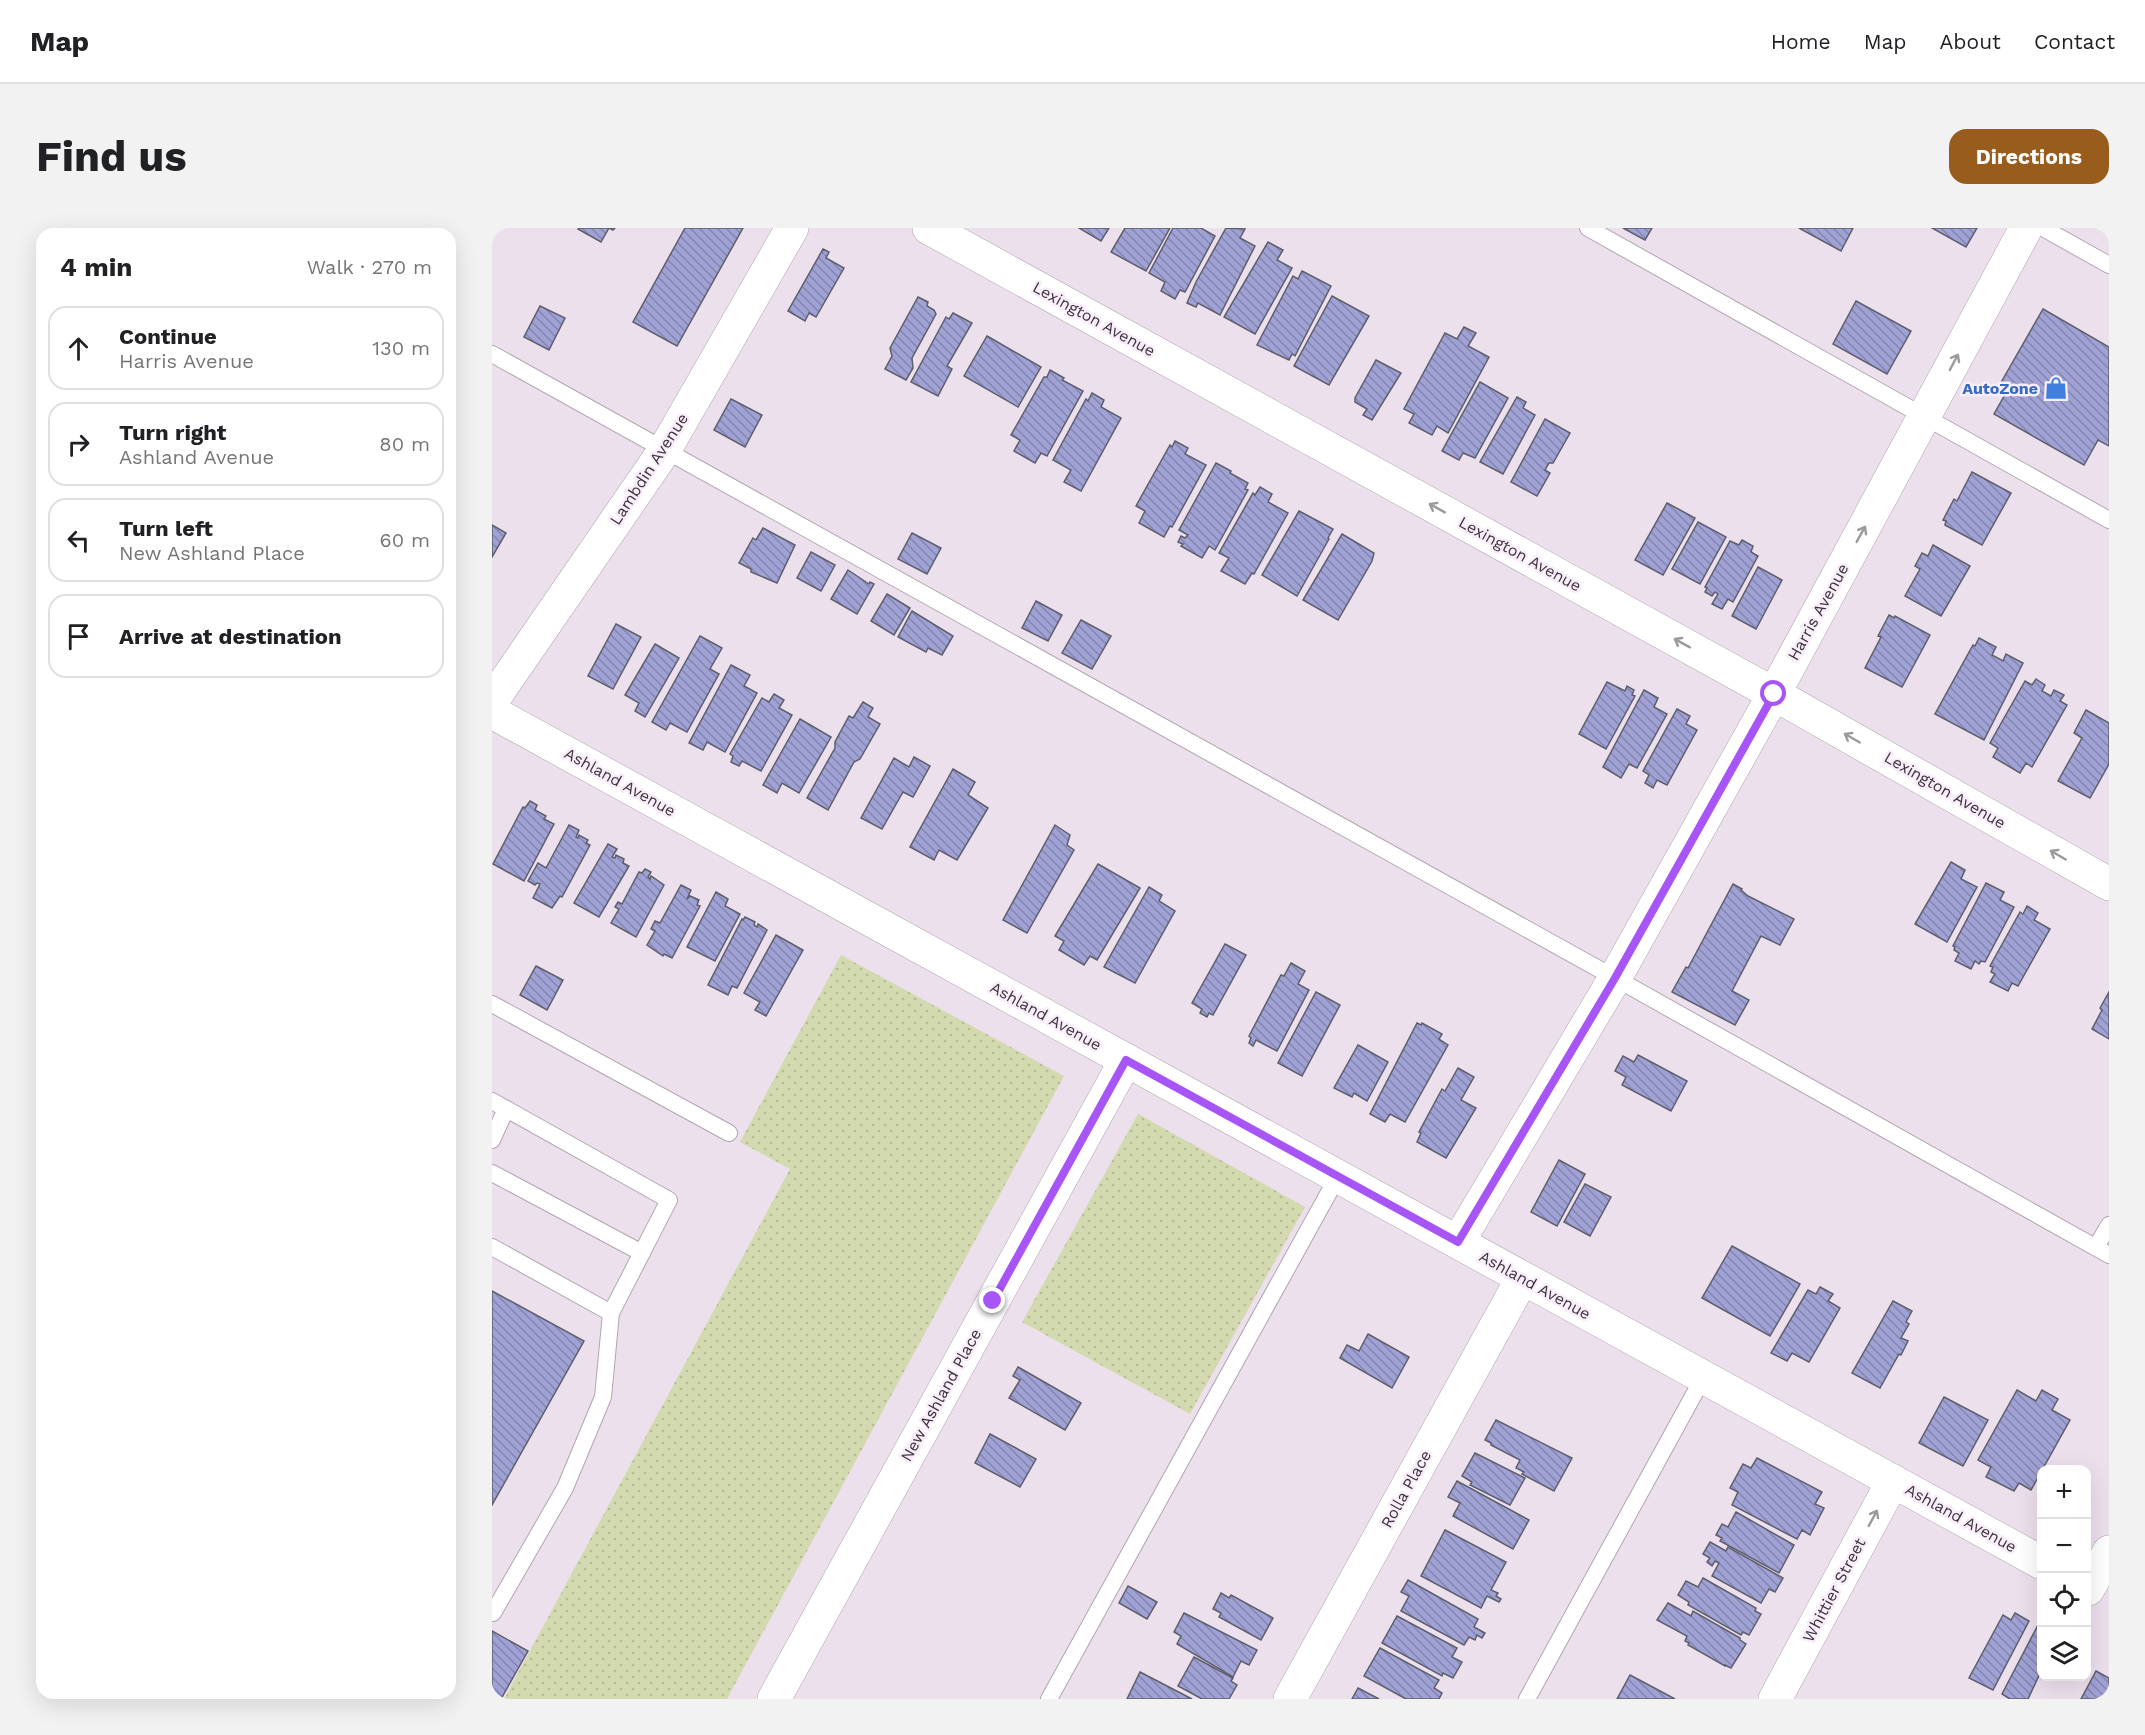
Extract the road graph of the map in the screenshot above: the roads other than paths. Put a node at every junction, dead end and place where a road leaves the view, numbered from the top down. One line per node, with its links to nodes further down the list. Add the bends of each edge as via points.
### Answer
1 (792, 228): 9 (street, Lambdin Avenue)
2 (929, 228): 11 (street, Lexington Avenue, one-way to 2)
3 (1588, 228): 8 (lane)
4 (2026, 228): 8 (street, Harris Avenue, one-way to 4)
5 (2043, 228): 6 (lane)
6 (2109, 265)
7 (492, 354): 9 (lane)
8 (1924, 417): 10 (lane); 11 (street, Harris Avenue, one-way to 8)
9 (664, 451): 12 (street, Lambdin Avenue); 15 (lane)
10 (2109, 520)
11 (1774, 694): 14 (street, Lexington Avenue, one-way to 11); 15 (street, Harris Avenue)
12 (492, 701)
13 (492, 712): 17 (street, Ashland Avenue)
14 (2109, 884)
15 (1615, 978): 24 (street, Harris Avenue); 26 (lane)
16 (492, 1004): 19 (lane)
17 (1126, 1060): 22 (street, Ashland Avenue); 36 (street, New Ashland Place)
18 (499, 1105): 20 (lane); 27 (lane, via 669,1200)
19 (729, 1133)
20 (492, 1140)
21 (492, 1173): 27 (lane)
22 (1338, 1176): 24 (street, Ashland Avenue); 37 (lane)
23 (2109, 1225): 26 (lane)
24 (1458, 1242): 28 (street, Ashland Avenue)
25 (492, 1247): 29 (lane)
26 (2103, 1251)
27 (642, 1253): 29 (lane)
28 (1522, 1279): 30 (street, Ashland Avenue); 38 (street, Rolla Place)
29 (611, 1312): 35 (lane, via 603,1397 565,1488)
30 (1703, 1378): 31 (street, Ashland Avenue); 39 (lane)
31 (1893, 1481): 33 (street, Ashland Avenue); 40 (street, Whittier Street, one-way to 31)
32 (2109, 1552): 34 (street)
33 (2037, 1560)
34 (2095, 1592)
35 (493, 1612)
36 (774, 1699)
37 (1049, 1699)
38 (1290, 1699)
39 (1527, 1699)
40 (1775, 1699)

